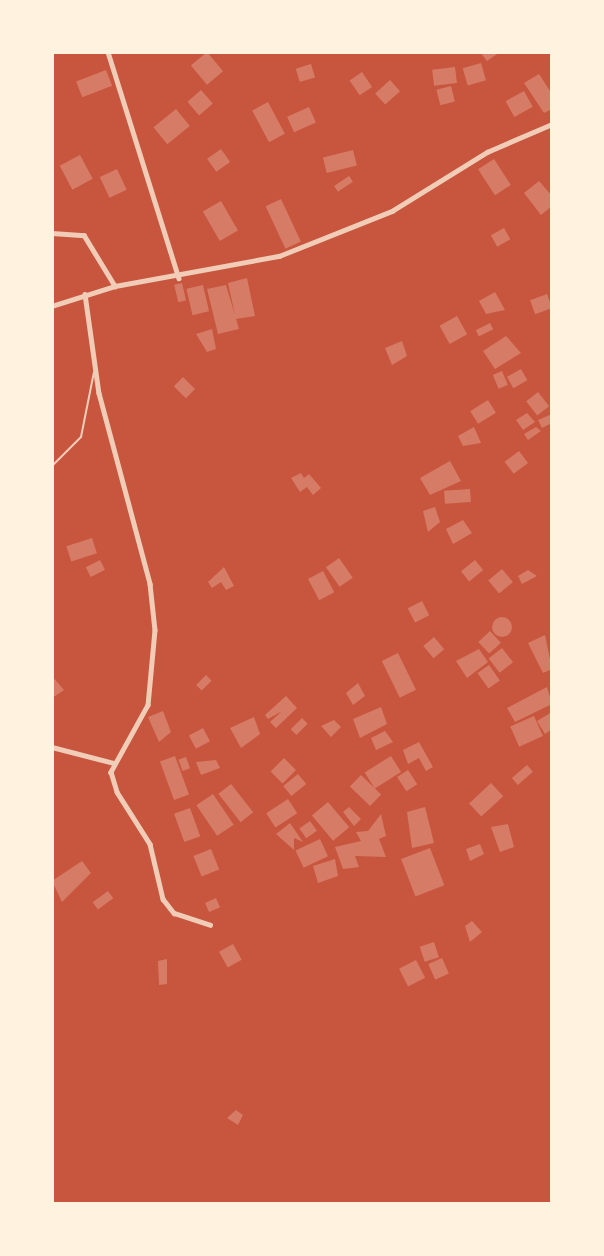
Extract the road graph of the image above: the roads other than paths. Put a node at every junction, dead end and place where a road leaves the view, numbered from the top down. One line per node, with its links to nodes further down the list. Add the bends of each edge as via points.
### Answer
1 (108, 52): 4 (street)
2 (552, 124): 4 (street, via 487,152 392,211 279,256)
3 (52, 233): 5 (street, via 84,236)
4 (179, 278): 5 (street)
5 (115, 286): 6 (street)
6 (86, 294): 7 (street); 8 (street)
7 (52, 306)
8 (95, 366): 9 (lane, via 81,437); 11 (street, via 114,460 150,584 155,630 148,705)
9 (52, 466)
10 (52, 747): 11 (street)
11 (114, 763): 12 (street, via 117,792 150,844 164,899 180,917)
12 (210, 925)

